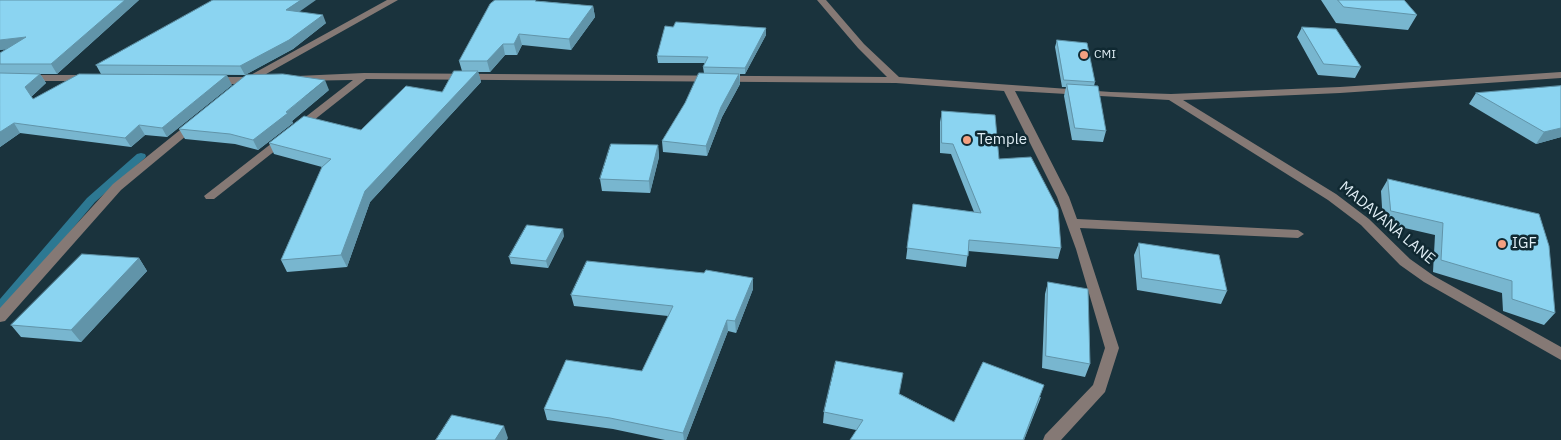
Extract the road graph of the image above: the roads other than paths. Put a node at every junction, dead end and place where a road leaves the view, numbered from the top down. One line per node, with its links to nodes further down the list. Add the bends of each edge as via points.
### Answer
1 (394, 0): 8 (street)
2 (821, 0): 9 (street)
3 (1561, 75): 12 (street, via 1340,90)
4 (364, 76): 8 (street); 9 (street); 14 (street)
5 (0, 78): 6 (street)
6 (100, 79)
7 (198, 80): 8 (street)
8 (247, 80): 11 (street)
9 (896, 80): 10 (street)
10 (1008, 88): 12 (street); 15 (street)
11 (232, 93)
12 (1170, 96): 18 (street, MADAVANA LANE, via 1332,197 1365,222 1405,262 1429,279)
13 (201, 118): 17 (street, via 117,187)
14 (210, 196)
15 (1073, 222): 16 (street); 19 (street, via 1112,348 1100,388)
16 (1298, 234)
17 (0, 317)
18 (1561, 354)
19 (1051, 440)

